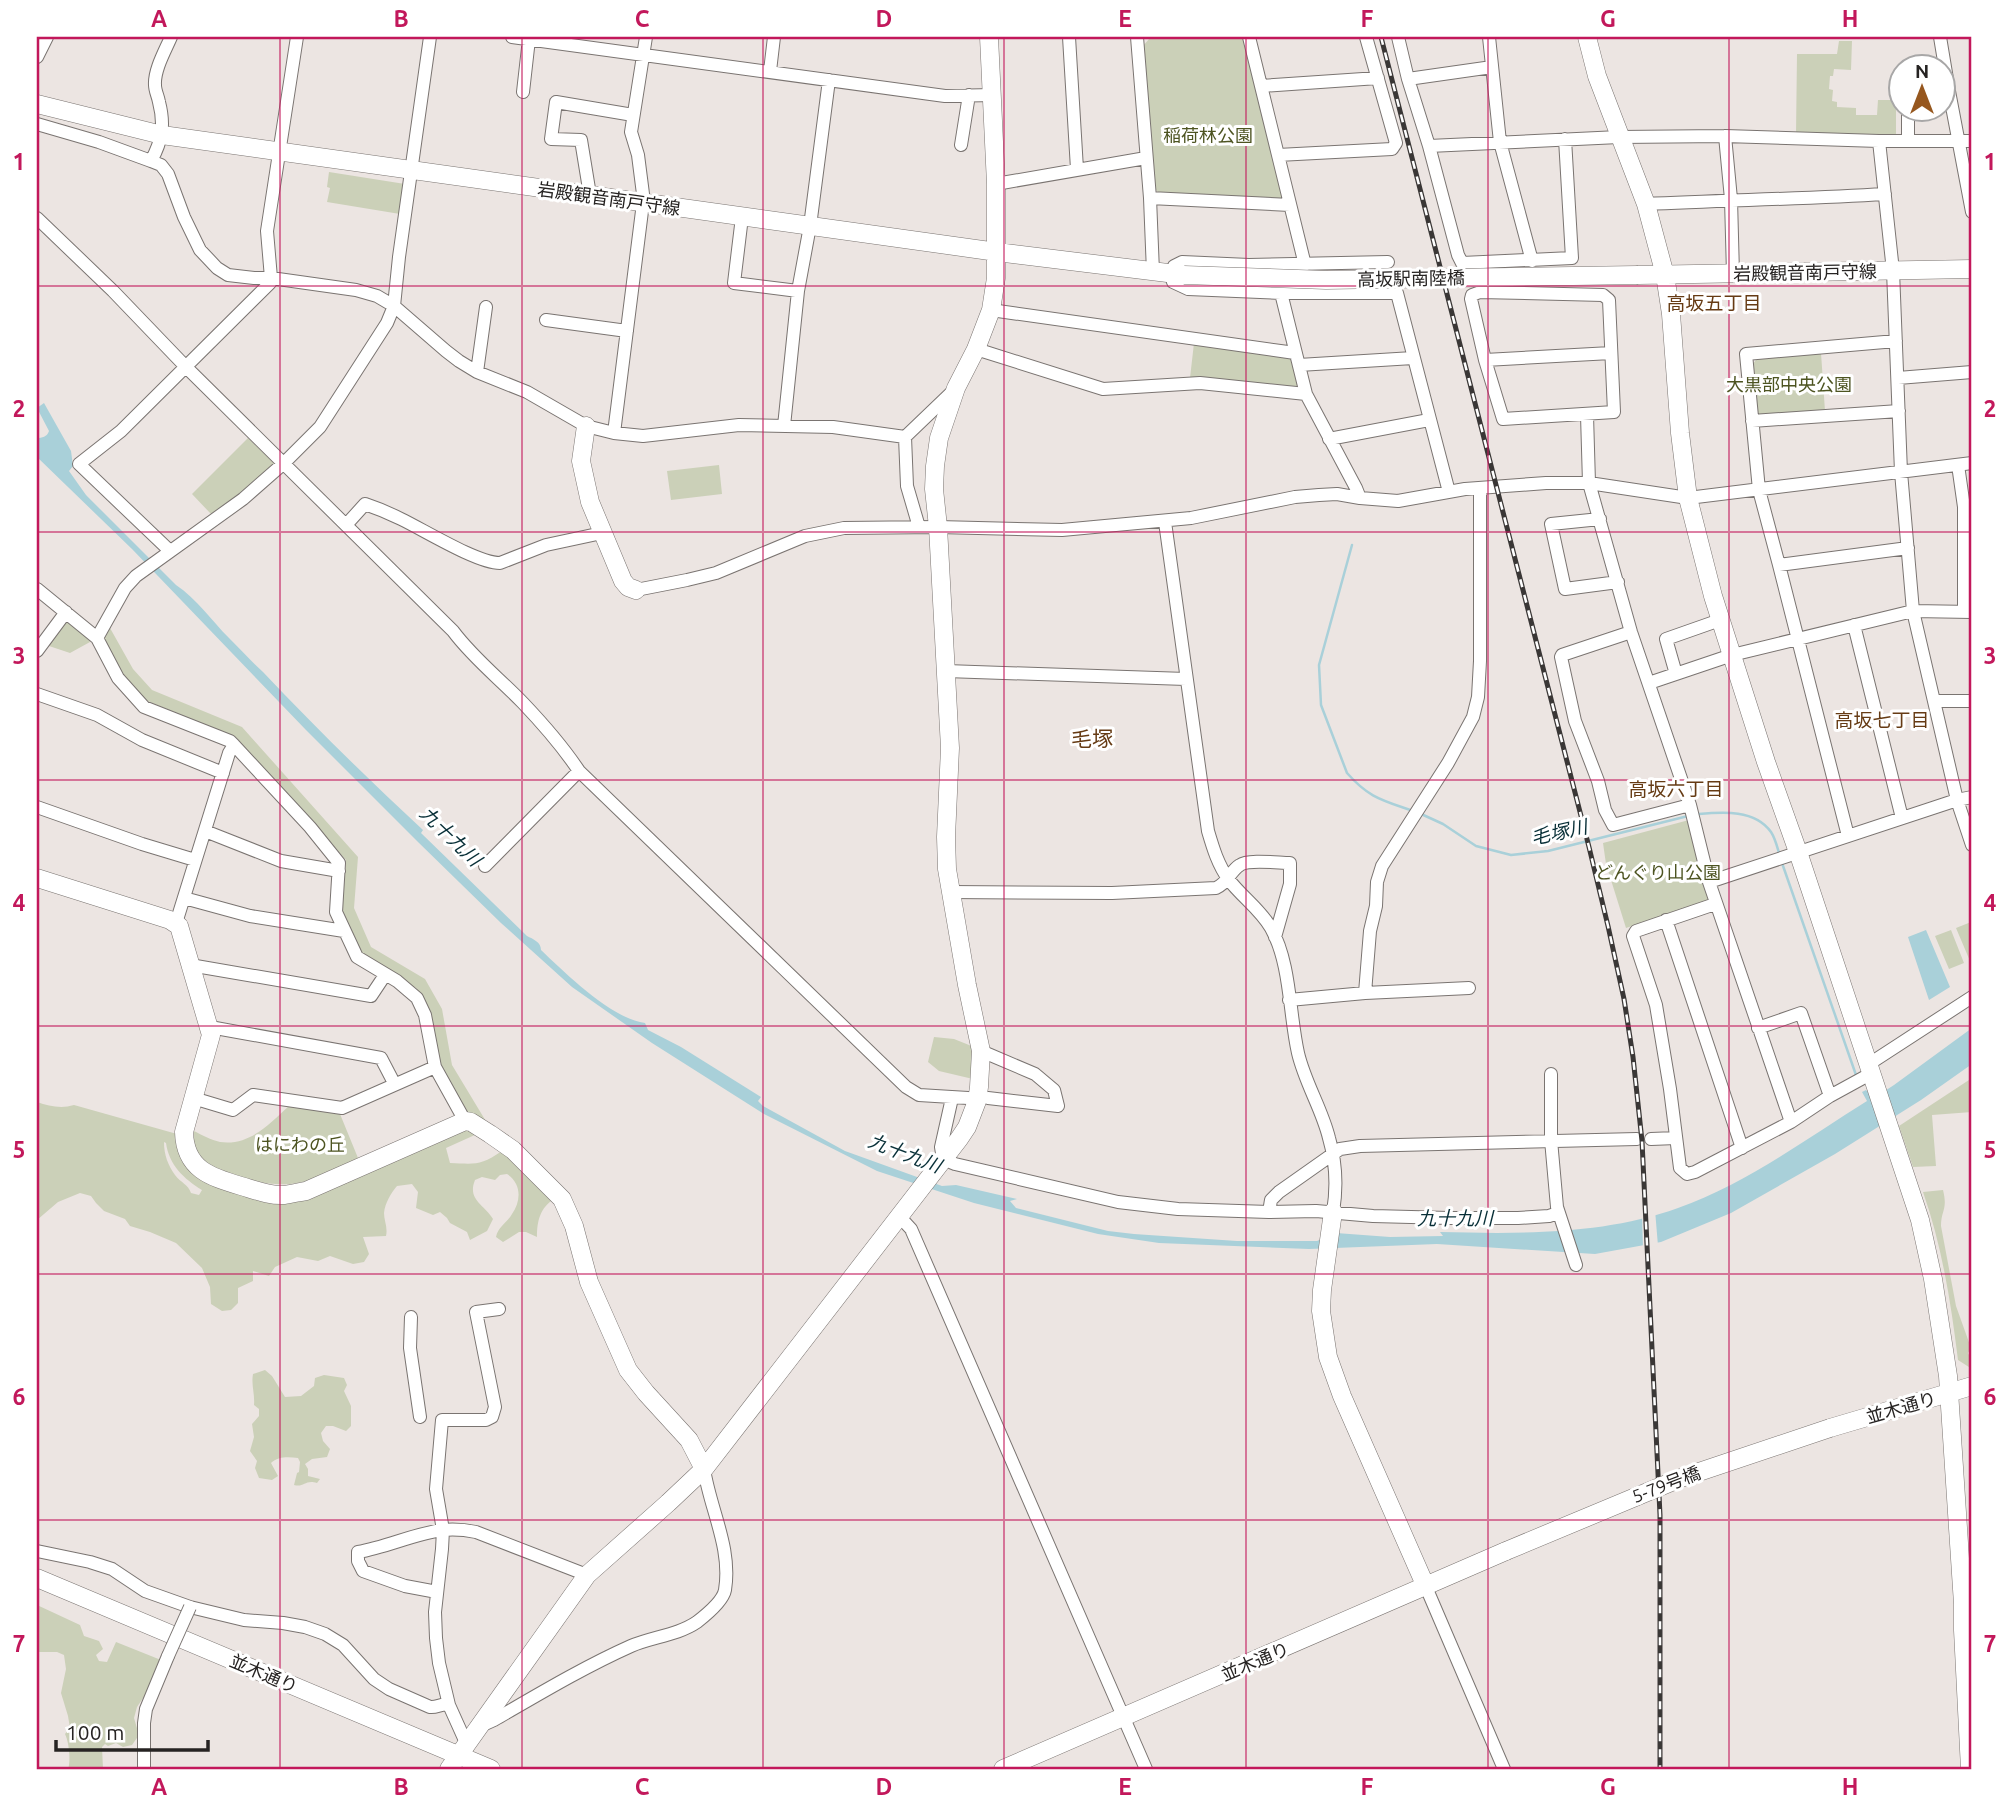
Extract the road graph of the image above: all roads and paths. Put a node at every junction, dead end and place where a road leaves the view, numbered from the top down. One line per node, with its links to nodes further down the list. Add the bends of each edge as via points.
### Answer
1 (47, 37): 18 (street)
2 (171, 37): 33 (street, via 155,84)
3 (297, 37): 44 (street)
4 (430, 37): 49 (street)
5 (512, 37): 16 (street)
6 (646, 37): 17 (street)
7 (774, 37): 20 (street)
8 (989, 37): 27 (street)
9 (1069, 37): 48 (street)
10 (1136, 37): 46 (street)
11 (1250, 37): 24 (street)
12 (1366, 37): 21 (street)
13 (1398, 37): 23 (street)
14 (1489, 37): 19 (street)
15 (1587, 37): 35 (street)
16 (529, 39): 17 (street); 25 (street)
17 (644, 54): 20 (street); 29 (street)
18 (37, 57)
19 (1492, 67): 23 (street); 41 (street)
20 (770, 71): 22 (street)
21 (1378, 78): 24 (street); 45 (street, via 1396,143 1392,149)
22 (829, 79): 26 (street, via 945,96); 61 (street)
23 (1408, 79): 43 (street)
24 (1261, 86): 45 (street)
25 (523, 92)
26 (969, 95): 27 (street); 42 (street)
27 (993, 95): 50 (street)
28 (37, 104): 33 (street, 岩殿観音南戸守線)
29 (633, 115): 52 (street, via 556,102 551,139 581,140); 55 (street, via 631,132)
30 (1908, 122): 37 (street)
31 (1953, 122): 39 (street)
32 (37, 124): 47 (street)
33 (162, 135): 44 (street, 岩殿観音南戸守線); 47 (street)
34 (1725, 136): 35 (street); 38 (street); 54 (street)
35 (1619, 137): 36 (street); 56 (street)
36 (1565, 139): 41 (street); 63 (street, via 1572,258)
37 (1908, 140): 38 (street); 39 (street)
38 (1879, 141): 51 (street)
39 (1958, 141): 40 (street); 58 (street)
40 (1972, 141)
41 (1500, 142): 43 (street); 63 (street)
42 (961, 145)
43 (1429, 146): 63 (street, via 1462,263)
44 (281, 153): 49 (street, 岩殿観音南戸守線); 72 (street, via 267,231)
45 (1278, 155): 57 (street)
46 (1146, 158): 48 (street); 53 (street)
47 (151, 161): 72 (street, via 168,174 200,250 217,268 228,275)
48 (1077, 169): 50 (street)
49 (411, 171): 52 (street, 岩殿観音南戸守線); 75 (street)
50 (996, 184): 62 (street)
51 (1885, 194): 54 (street); 67 (street)
52 (590, 195): 55 (street, 岩殿観音南戸守線)
53 (1150, 198): 57 (street); 68 (street)
54 (1731, 199): 56 (street); 69 (street)
55 (643, 203): 59 (street, 岩殿観音南戸守線); 79 (street)
56 (1646, 204): 71 (street)
57 (1290, 205): 65 (street)
58 (1972, 212)
59 (743, 217): 61 (street, 岩殿観音南戸守線); 73 (street, via 734,283)
60 (37, 218): 86 (street)
61 (810, 226): 62 (street, 岩殿観音南戸守線); 73 (street)
62 (997, 252): 68 (street, 岩殿観音南戸守線); 77 (street)
63 (1532, 261)
64 (1388, 262): 65 (street)
65 (1305, 265): 68 (street, via 1182,262)
66 (1972, 269): 67 (street, 岩殿観音南戸守線)
67 (1893, 271): 69 (street, 岩殿観音南戸守線); 80 (street)
68 (1169, 274): 70 (street, 高坂駅南陸橋, bridge, via 1326,280); 74 (street, via 1178,286 1188,289)
69 (1733, 274): 71 (street, 岩殿観音南戸守線)
70 (1638, 275): 71 (street, 岩殿観音南戸守線)
71 (1665, 275): 110 (street)
72 (271, 278): 75 (street, via 356,290); 86 (street)
73 (798, 291): 97 (street)
74 (1281, 293): 83 (street, via 1397,293); 84 (street)
75 (394, 306): 87 (street); 101 (street, via 320,426)
76 (486, 307): 87 (street)
77 (990, 310): 81 (street); 84 (street)
78 (546, 320): 79 (street)
79 (627, 331): 98 (street)
80 (1896, 341): 89 (street); 95 (street, via 1746,354)
81 (976, 349): 90 (street); 91 (street, via 1103,389 1200,383)
82 (1611, 353): 85 (street); 85 (street, via 1609,300 1603,295 1480,292 1471,299); 93 (street, via 1614,412)
83 (1413, 358): 84 (street); 94 (street)
84 (1297, 359): 91 (street)
85 (1485, 360): 93 (street, via 1503,419)
86 (186, 367): 101 (street); 118 (street, via 121,431 79,464)
87 (477, 372): 96 (street, via 527,392)
88 (1972, 372): 89 (street)
89 (1898, 378): 92 (street)
90 (956, 388): 99 (street); 115 (street, via 935,466)
91 (1306, 394): 100 (street)
92 (1899, 411): 95 (street); 104 (street)
93 (1587, 415): 105 (street)
94 (1429, 420): 100 (street); 108 (street)
95 (1752, 421): 107 (street)
96 (586, 426): 98 (street); 116 (street, via 581,461)
97 (784, 426): 98 (street, via 726,426 643,436); 99 (street)
98 (614, 433)
99 (905, 437): 114 (street, via 907,486)
100 (1329, 439): 109 (street)
101 (284, 463): 113 (street); 118 (street)
102 (1972, 463): 103 (street)
103 (1958, 465): 104 (street); 119 (street)
104 (1901, 471): 107 (street); 117 (street)
105 (1590, 484): 106 (street); 110 (street); 111 (street)
106 (1480, 489): 108 (street); 169 (street, via 1478,697 1473,717 1448,763 1382,866)
107 (1759, 489): 110 (street); 120 (street)
108 (1449, 492): 109 (street, via 1398,501)
109 (1360, 498): 112 (street, via 1337,494 1296,497)
110 (1688, 498): 127 (street)
111 (1600, 519): 121 (street); 121 (street, via 1551,524 1565,590)
112 (1165, 522): 115 (street, via 1062,530); 136 (street)
113 (346, 525): 116 (street, via 365,504 492,563 557,541); 142 (street, via 524,704)
114 (919, 527): 115 (street); 123 (street, via 824,531 716,573)
115 (938, 527): 134 (street)
116 (602, 533): 123 (street, via 623,581)
117 (1908, 548): 120 (street); 124 (street)
118 (168, 553): 130 (street, via 129,583)
119 (1968, 555): 125 (street)
120 (1779, 565): 131 (street)
121 (1618, 582): 129 (street)
122 (37, 589): 126 (street)
123 (636, 590)
124 (1913, 611): 125 (street); 128 (street); 139 (street)
125 (1968, 611)
126 (66, 612): 130 (street); 132 (street)
127 (1720, 620): 133 (street); 135 (street, via 1666,639)
128 (1854, 625): 131 (street); 148 (street)
129 (1631, 632): 137 (street); 146 (street, via 1562,655 1575,721 1605,810 1613,825)
130 (97, 638): 141 (street, via 118,678 144,707)
131 (1798, 638): 133 (street); 150 (street)
132 (37, 650)
133 (1732, 655): 135 (street); 152 (street)
134 (946, 671): 136 (street); 159 (street)
135 (1676, 674): 137 (street)
136 (1186, 679): 157 (street, via 1208,831)
137 (1649, 683): 146 (street)
138 (37, 694): 143 (street, via 97,715 142,740)
139 (1934, 701): 140 (street); 145 (street)
140 (1972, 701)
141 (234, 745): 143 (street); 155 (street, via 310,827 339,863)
142 (579, 771): 154 (street); 181 (street, via 906,1087 919,1096)
143 (223, 774): 149 (street)
144 (1972, 797): 145 (street)
145 (1957, 800): 148 (street); 151 (street)
146 (1690, 805): 158 (street)
147 (37, 807): 153 (street)
148 (1902, 818): 150 (street)
149 (205, 831): 153 (street); 155 (street, via 281,861)
150 (1848, 836): 152 (street)
151 (1972, 845)
152 (1798, 852): 158 (street); 176 (street)
153 (195, 860): 160 (street)
154 (485, 866)
155 (339, 871): 164 (street, via 336,912)
156 (37, 878): 163 (street)
157 (1228, 879): 159 (street, via 1216,888 1126,893); 165 (street); 165 (street, via 1239,865 1290,863 1290,884)
158 (1709, 882): 161 (street)
159 (950, 892): 174 (street)
160 (184, 898): 163 (street); 164 (street, via 250,916)
161 (1715, 904): 162 (street); 173 (street)
162 (1666, 920): 186 (street, via 1633,936 1656,1005); 190 (street)
163 (176, 923): 166 (street)
164 (344, 931): 167 (street, via 357,957)
165 (1275, 937): 171 (street, via 1282,950)
166 (190, 965): 167 (street, via 371,996); 172 (street)
167 (385, 975): 175 (street, via 417,998)
168 (1469, 988): 169 (street)
169 (1365, 993): 171 (street)
170 (1972, 996): 176 (street)
171 (1289, 1000): 191 (street, via 1301,1065)
172 (210, 1027): 178 (street, via 381,1058); 180 (street)
173 (1758, 1028): 179 (street, via 1801,1013); 185 (street)
174 (981, 1051): 183 (street, via 1035,1074 1054,1090 1058,1106); 192 (street, via 974,1108 960,1139)
175 (435, 1067): 178 (street); 184 (street)
176 (1872, 1073): 179 (street); 201 (street, via 1920,1220)
177 (1551, 1074): 189 (street)
178 (394, 1083): 180 (street, via 342,1108 253,1095 233,1110)
179 (1830, 1096): 185 (street)
180 (193, 1098): 184 (street, via 184,1132 193,1163 221,1181 272,1194 306,1191)
181 (952, 1098): 182 (street); 192 (street)
182 (968, 1098)
183 (988, 1098)
184 (466, 1121): 204 (street, via 513,1150 562,1199 589,1282 628,1370 689,1440)
185 (1791, 1122): 190 (street)
186 (1676, 1138): 188 (street); 190 (street, via 1680,1168 1688,1174)
187 (1637, 1139): 189 (street)
188 (1651, 1139)
189 (1551, 1140): 191 (street, via 1360,1146); 196 (street)
190 (1742, 1148)
191 (1333, 1155): 193 (street, via 1279,1192 1271,1200); 194 (street)
192 (942, 1161): 193 (street, via 1118,1202); 195 (street)
193 (1269, 1212): 194 (street)
194 (1333, 1214): 196 (street); 210 (street, via 1321,1311 1328,1357)
195 (899, 1216): 204 (street); 216 (street, via 911,1229)
196 (1559, 1216): 197 (street)
197 (1575, 1263)
198 (499, 1309): 205 (street, via 475,1312 495,1413 490,1420 442,1420 436,1489)
199 (411, 1317): 202 (street)
200 (1972, 1386): 201 (street, 並木通り)
201 (1948, 1393): 203 (street, 並木通り); 212 (street)
202 (419, 1417)
203 (1830, 1428): 207 (street, 5-79号橋, bridge, via 1681,1478)
204 (704, 1469): 208 (street); 217 (street, via 726,1556 722,1598 682,1630 635,1644)
205 (443, 1530): 208 (street, via 477,1532); 211 (street); 211 (street, via 358,1552 363,1571)
206 (37, 1551): 213 (street, via 112,1569 145,1591)
207 (1506, 1551): 210 (street, 並木通り)
208 (587, 1576): 217 (street)
209 (37, 1578): 218 (street, 並木通り)
210 (1426, 1587): 216 (street, 並木通り); 223 (street)
211 (437, 1592): 215 (street, via 436,1638)
212 (1963, 1604): 214 (street); 224 (street)
213 (190, 1607): 215 (street, via 325,1634 389,1689 430,1707); 219 (street, bridge, via 146,1709)
214 (1972, 1622)
215 (449, 1705): 218 (street)
216 (1124, 1717): 221 (street, 並木通り); 222 (street)
217 (483, 1724): 218 (street)
218 (458, 1756): 220 (street, 並木通り)
219 (144, 1769)
220 (491, 1769)
221 (1003, 1769)
222 (1146, 1769)
223 (1504, 1769)
224 (1970, 1769)

